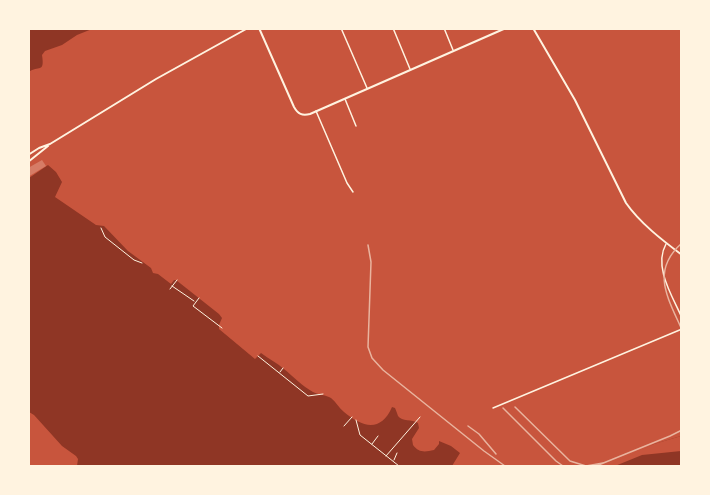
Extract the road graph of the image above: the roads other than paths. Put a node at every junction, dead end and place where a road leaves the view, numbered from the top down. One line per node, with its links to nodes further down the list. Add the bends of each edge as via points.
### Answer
1 (248, 28): 14 (main road)
2 (259, 28): 12 (main road, via 294,107 301,115)
3 (341, 28): 10 (street)
4 (393, 28): 9 (street)
5 (444, 28): 8 (street)
6 (506, 28): 8 (main road)
7 (533, 28): 18 (main road, via 575,100 626,203)
8 (454, 51): 9 (main road)
9 (411, 70): 10 (main road)
10 (367, 89): 11 (main road)
11 (345, 98): 12 (main road); 13 (street)
12 (315, 111): 17 (street)
13 (356, 126)
14 (50, 144): 15 (main road); 16 (main road)
15 (28, 154)
16 (28, 162)
17 (353, 192)
18 (666, 244): 19 (main road); 20 (street, via 662,271)
19 (681, 255)
20 (681, 318)
21 (681, 328): 22 (street)
22 (493, 408)

